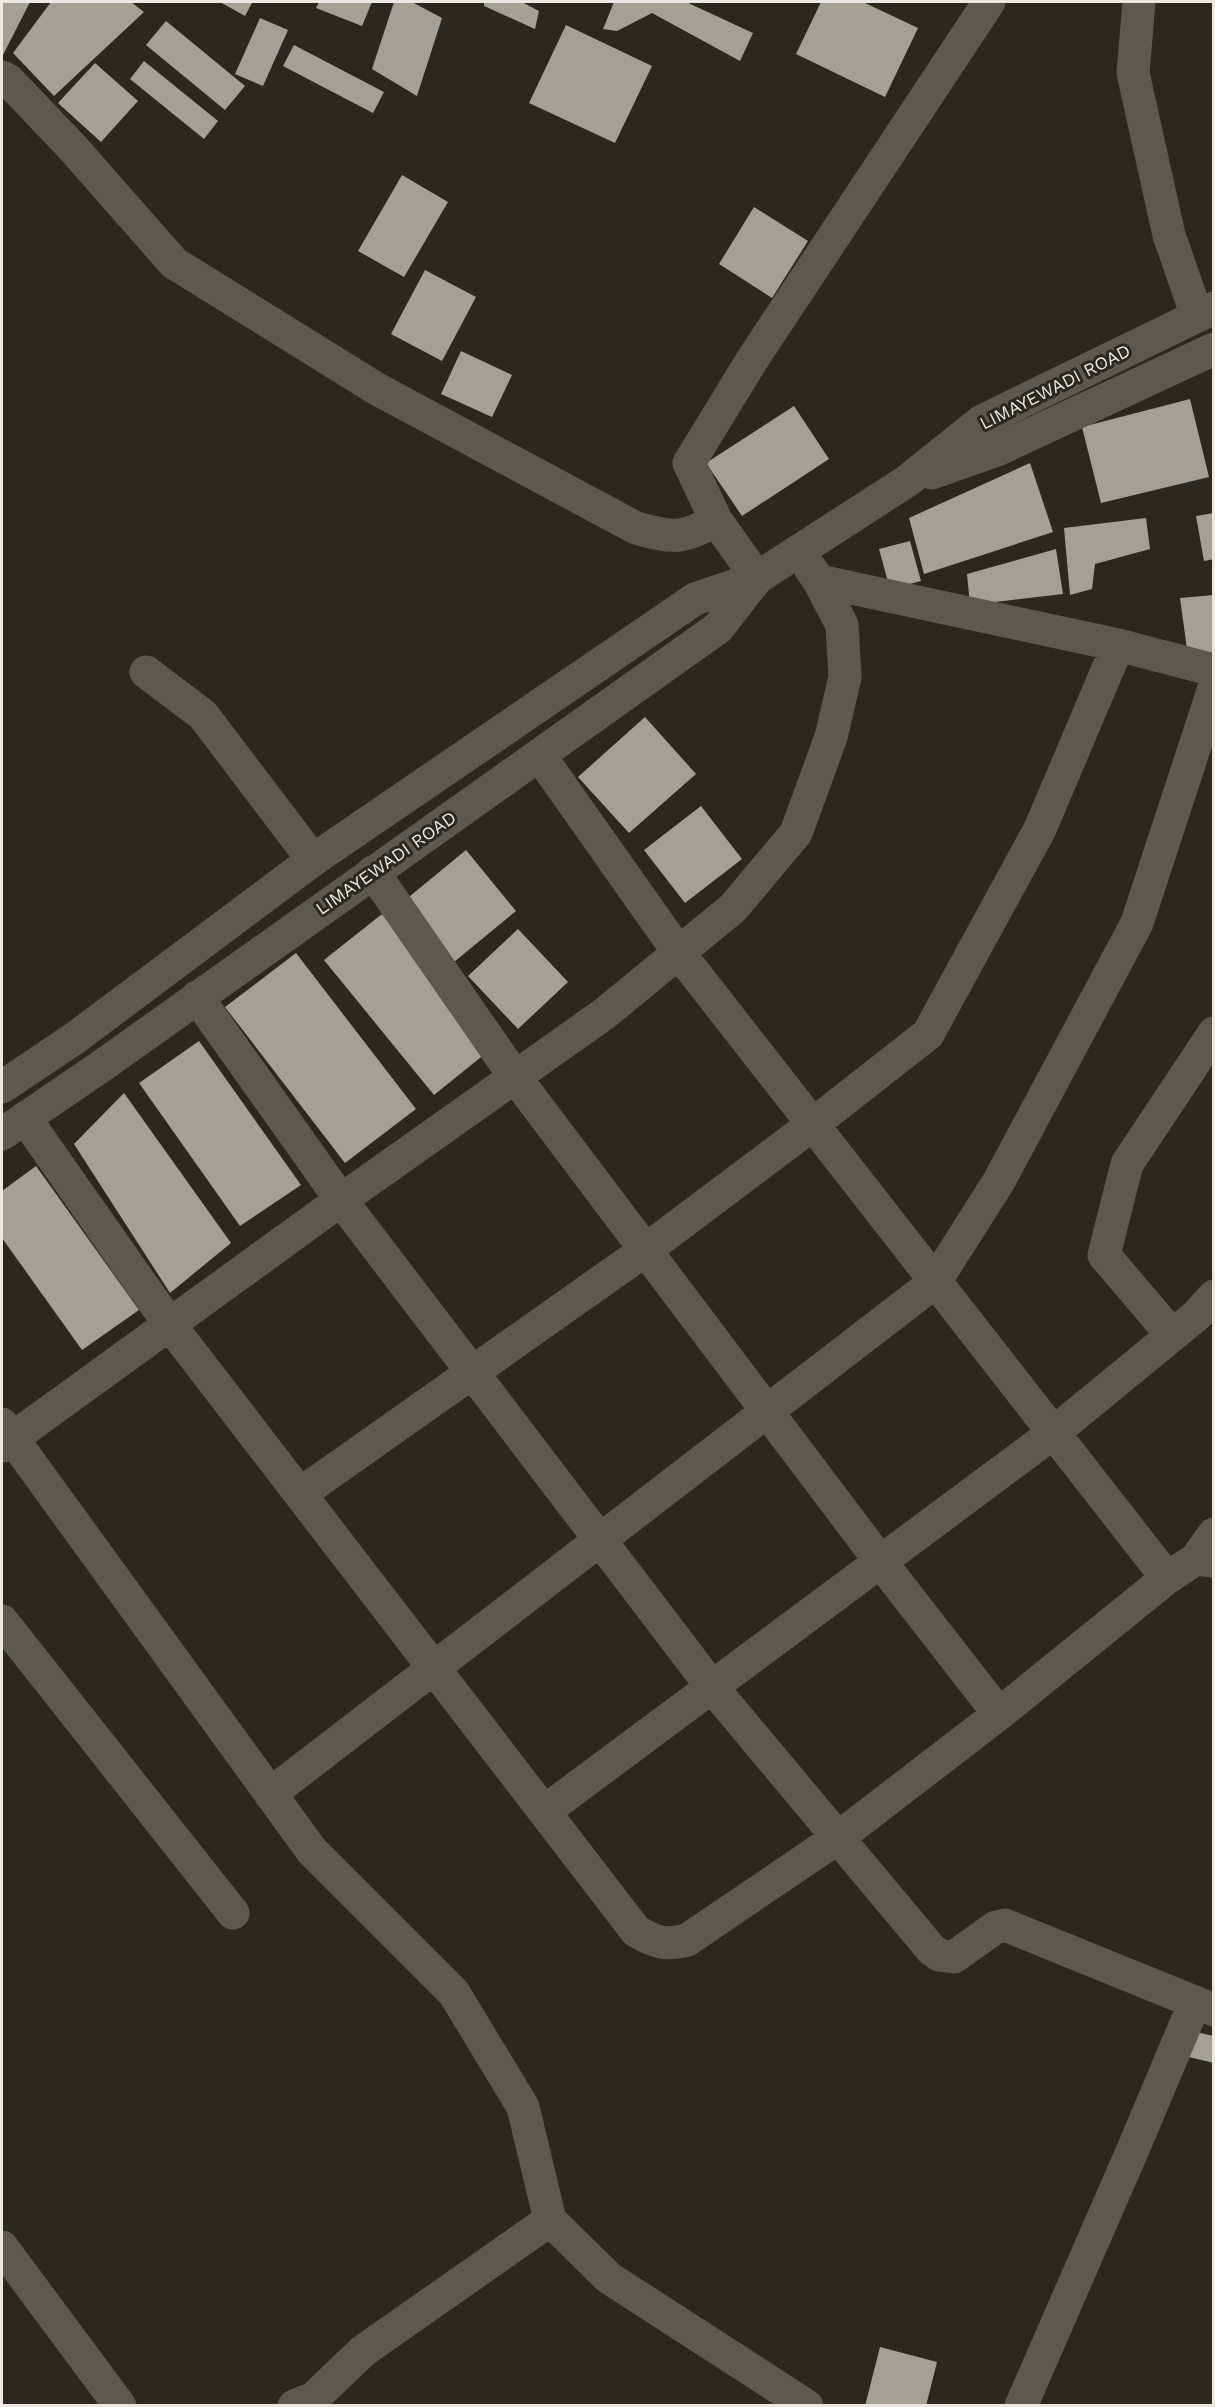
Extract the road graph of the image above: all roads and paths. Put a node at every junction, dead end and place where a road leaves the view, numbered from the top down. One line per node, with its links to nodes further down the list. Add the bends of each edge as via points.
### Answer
1 (989, 2): 7 (street, via 752,360 689,463)
2 (1139, 2): 4 (street, via 1133,73 1169,235)
3 (4, 87): 7 (street, via 72,147 174,263 377,389 636,528 664,536 685,536)
4 (1205, 312): 6 (street, LIMAYEWADI ROAD, via 982,421)
5 (1214, 349): 6 (street, LIMAYEWADI ROAD, via 997,450)
6 (907, 482): 8 (street, LIMAYEWADI ROAD)
7 (716, 520): 9 (street)
8 (798, 552): 9 (street, LIMAYEWADI ROAD); 10 (street)
9 (757, 578): 15 (street, LIMAYEWADI ROAD, via 718,628); 16 (street, LIMAYEWADI ROAD, via 695,599)
10 (819, 581): 11 (street); 18 (street, via 842,625 845,677 831,736 796,833 733,908)
11 (1118, 645): 12 (street); 23 (street, via 1040,829 928,1034)
12 (1214, 670)
13 (146, 672): 16 (street, via 203,714)
14 (1214, 688): 27 (street, via 1137,923 999,1181)
15 (540, 756): 17 (street, LIMAYEWADI ROAD); 18 (street)
16 (313, 860): 22 (street, LIMAYEWADI ROAD, via 75,1038)
17 (373, 872): 19 (street, LIMAYEWADI ROAD); 21 (street)
18 (679, 953): 21 (street, via 604,1014); 23 (street)
19 (197, 997): 24 (street, LIMAYEWADI ROAD); 25 (street)
20 (1214, 1033): 30 (street, via 1127,1164 1104,1255)
21 (515, 1077): 25 (street); 26 (street)
22 (2, 1087)
23 (812, 1125): 26 (street); 27 (street)
24 (14, 1126): 29 (street)
25 (341, 1200): 29 (street); 31 (street)
26 (647, 1249): 31 (street); 32 (street)
27 (935, 1282): 32 (street); 33 (street)
28 (1214, 1296): 30 (street)
29 (170, 1325): 34 (street); 35 (street)
30 (1172, 1335): 33 (street)
31 (472, 1372): 35 (street); 36 (street)
32 (768, 1410): 36 (street); 38 (street)
33 (1052, 1434): 38 (street); 39 (street)
34 (5, 1436): 44 (street)
35 (300, 1494): 41 (street)
36 (600, 1540): 41 (street); 42 (street)
37 (1208, 1551): 39 (street)
38 (880, 1561): 42 (street); 43 (street)
39 (1167, 1578): 43 (street)
40 (2, 1621): 47 (street)
41 (434, 1667): 44 (street); 45 (street)
42 (712, 1687): 45 (street); 46 (street)
43 (999, 1714): 46 (street)
44 (270, 1794): 49 (street, via 312,1851 454,1994 523,2107)
45 (544, 1811): 46 (street, via 636,1931 672,1944 687,1940)
46 (839, 1837): 48 (street, via 939,1955 954,1957 1005,1925)
47 (233, 1913)
48 (1204, 2006): 54 (street, via 1134,2147)
49 (550, 2220): 51 (street, via 363,2351); 53 (street, via 609,2278)
50 (2, 2247): 52 (street)
51 (311, 2403)
52 (120, 2406)
53 (807, 2406)
54 (1021, 2406)

